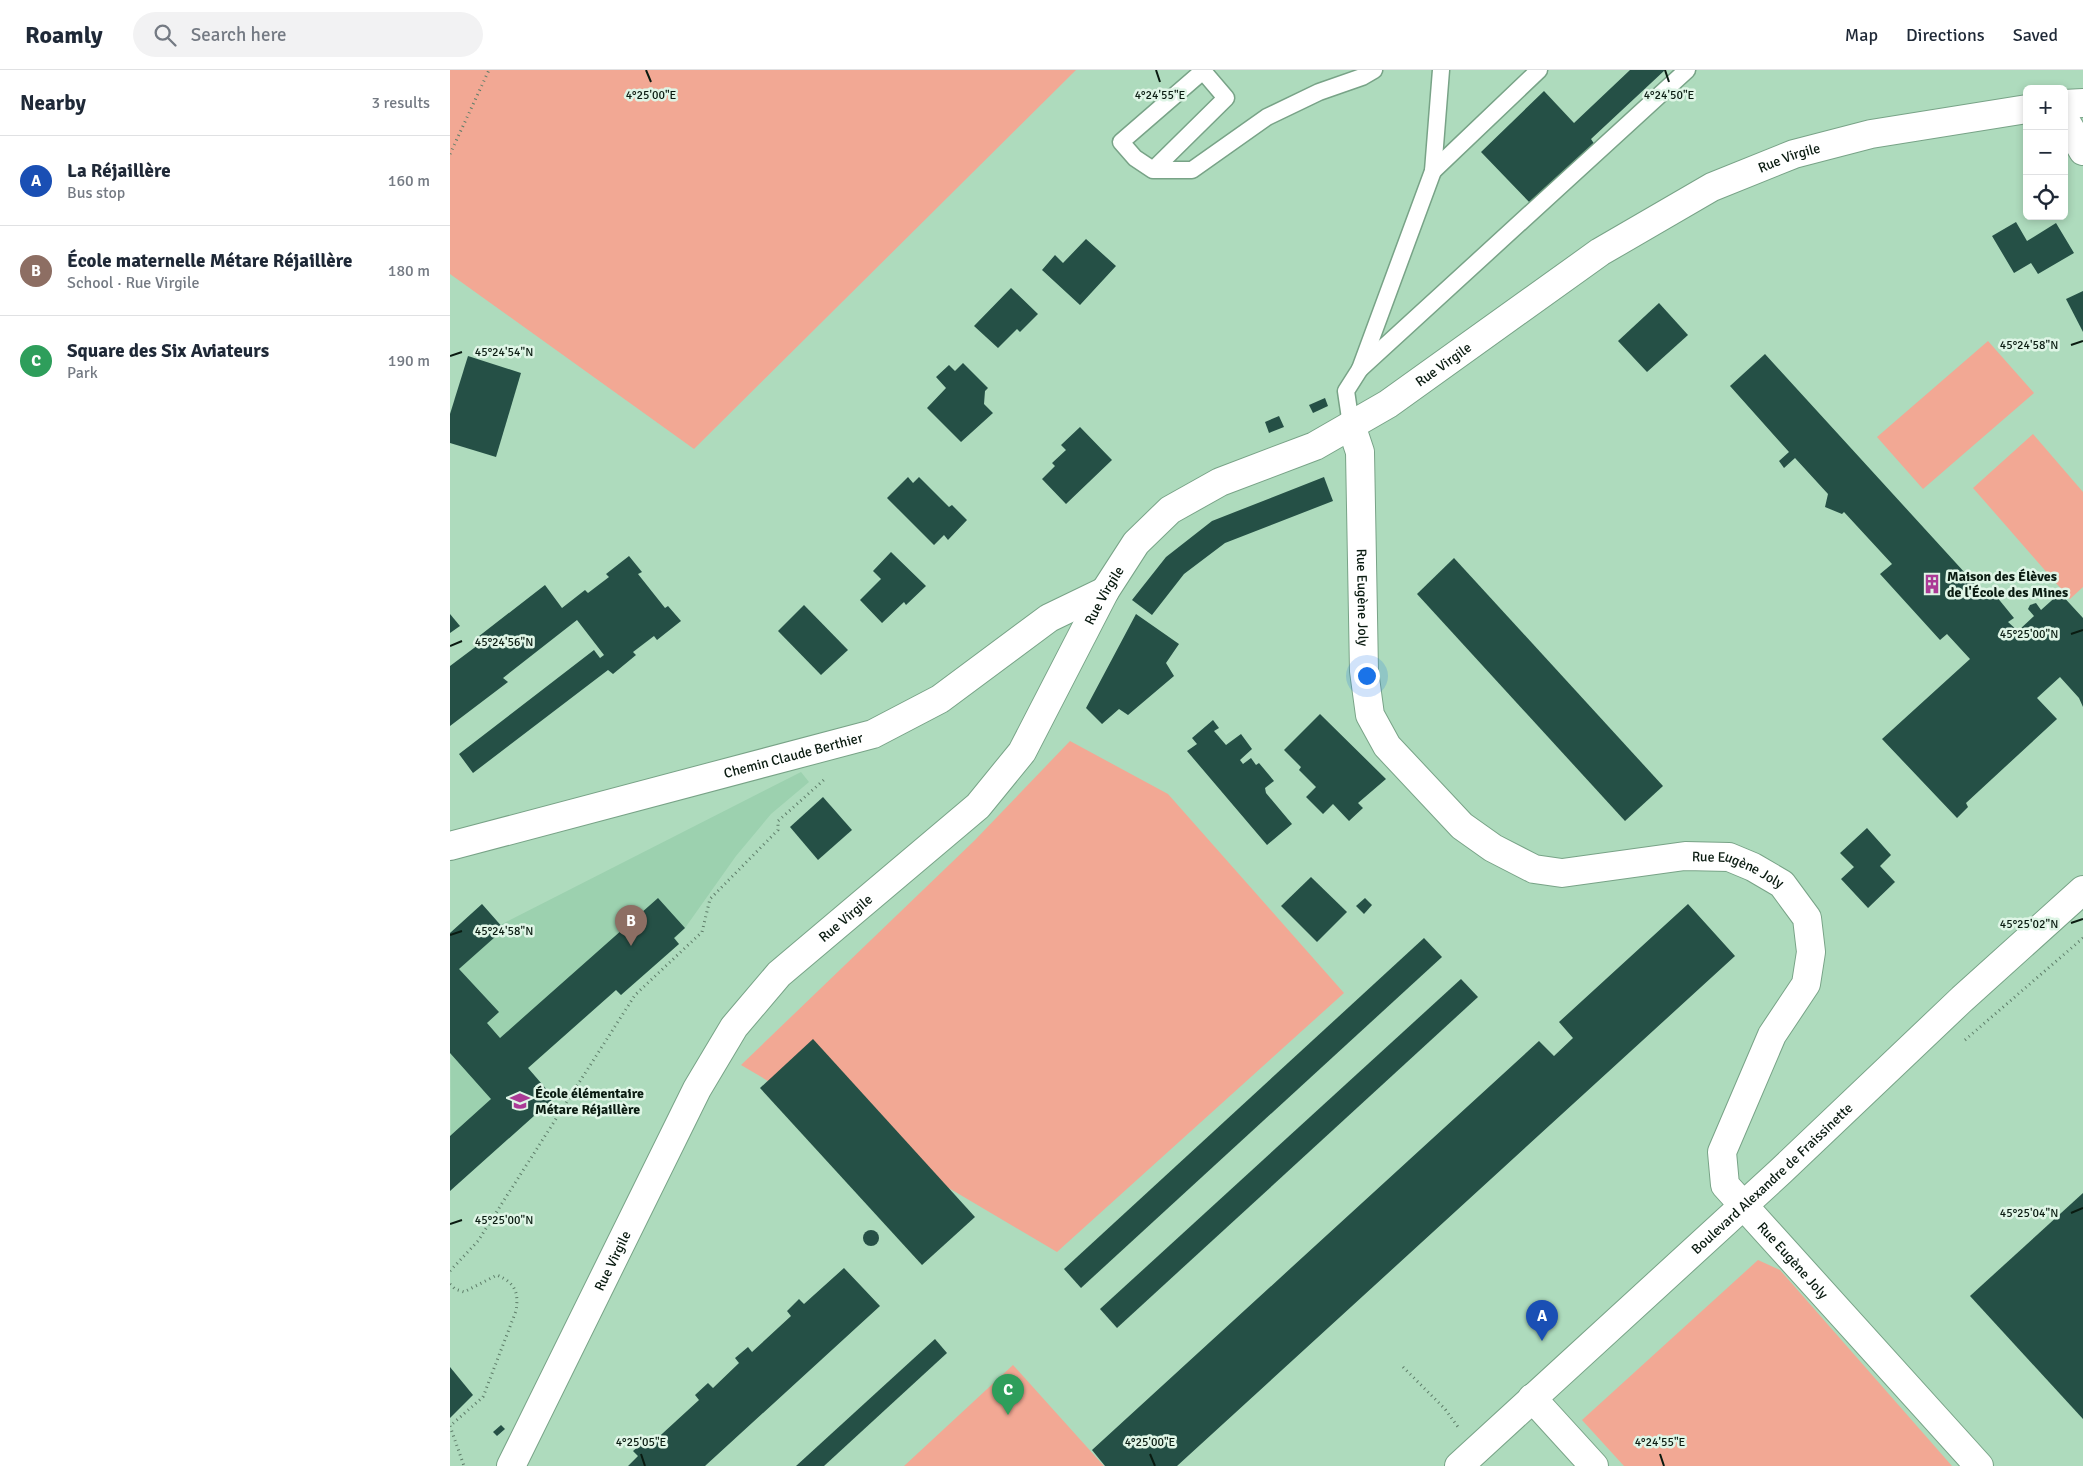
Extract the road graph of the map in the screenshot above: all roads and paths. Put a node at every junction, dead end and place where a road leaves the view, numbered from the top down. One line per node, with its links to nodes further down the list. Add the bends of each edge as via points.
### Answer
1 (489, 70): 11 (path)
2 (1374, 70): 12 (lane, via 1268,117 1192,170)
3 (1441, 70): 13 (lane)
4 (1538, 70): 13 (lane)
5 (1688, 70): 14 (lane)
6 (2083, 103): 7 (street)
7 (2068, 104)
8 (2023, 110): 15 (street, Rue Virgile, via 1872,134 1794,154 1712,187 1600,252 1388,404)
9 (2068, 125): 10 (street)
10 (2083, 151)
11 (450, 154)
12 (1153, 170): 12 (lane, via 1135,158 1121,142 1203,71 1226,98)
13 (1433, 171): 14 (lane)
14 (1360, 370): 15 (lane, via 1346,391)
15 (1351, 425): 16 (street, Rue Virgile, via 1315,446 1220,482 1170,510 1136,543); 20 (street, Rue Eugène Joly, via 1360,452 1364,671 1370,715 1387,746 1462,826 1493,848 1534,869 1562,873 1685,856 1729,857 1782,884 1807,918 1811,952 1806,984 1772,1035 1722,1152 1725,1185)
16 (1104, 591): 18 (street, Chemin Claude Berthier, via 1049,618 940,699 873,734); 28 (street, Rue Virgile, via 1022,752 978,806 779,974 734,1027 697,1089)
17 (829, 774): 21 (path, via 778,821 778,830 710,899 702,932 635,995 478,1241)
18 (450, 846)
19 (2083, 890): 20 (street, Boulevard Alexandre de Fraissinette, via 1962,999)
20 (1743, 1206): 24 (street, Boulevard Alexandre de Fraissinette); 31 (street, Rue Eugène Joly)
21 (450, 1271)
22 (450, 1284): 26 (path, via 464,1292 497,1275 514,1286 518,1298 483,1398)
23 (1403, 1367): 25 (path)
24 (1532, 1398): 29 (street, Boulevard Alexandre de Fraissinette); 30 (street)
25 (1445, 1409)
26 (450, 1426): 27 (path)
27 (464, 1466)
28 (511, 1466)
29 (1460, 1466)
30 (1594, 1466)
31 (1980, 1466)

